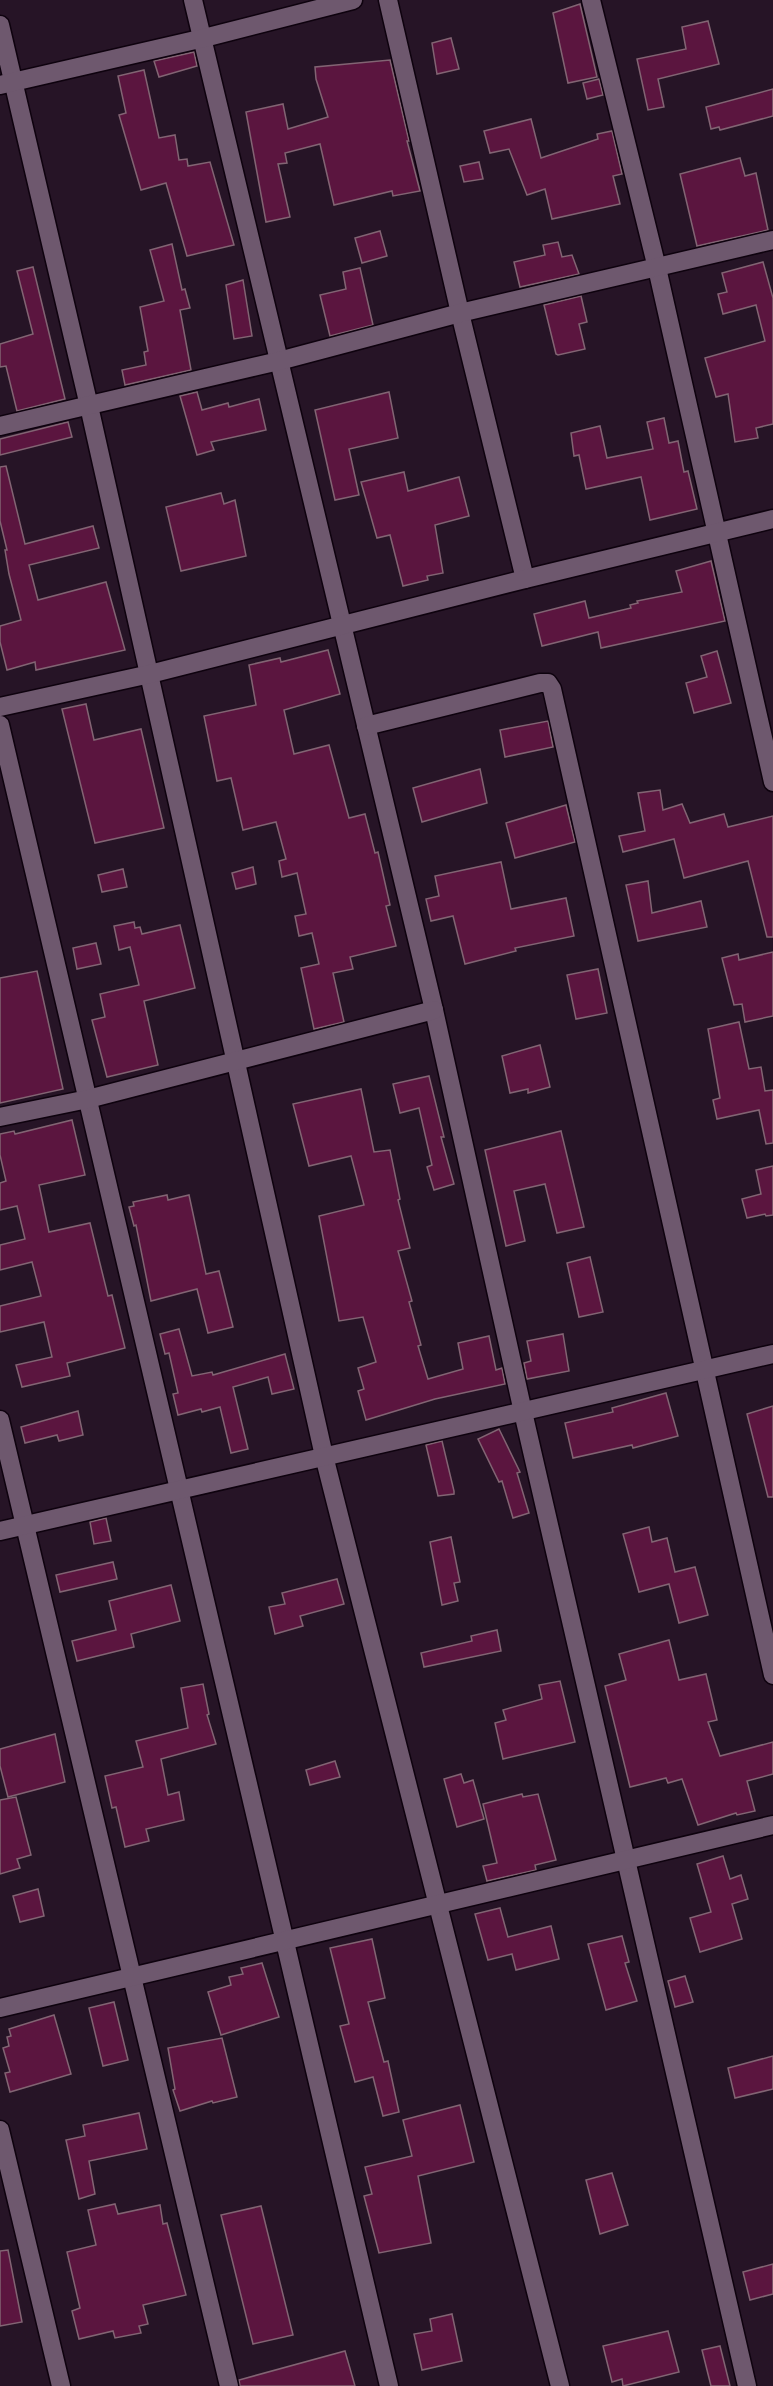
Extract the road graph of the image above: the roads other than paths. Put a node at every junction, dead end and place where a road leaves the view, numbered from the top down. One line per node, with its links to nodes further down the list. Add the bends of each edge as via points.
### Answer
1 (193, 0): 6 (street)
2 (353, 0): 6 (street)
3 (388, 0): 10 (street)
4 (591, 0): 9 (street)
5 (0, 25): 7 (street)
6 (204, 38): 7 (street); 11 (street)
7 (6, 84): 12 (street)
8 (773, 240): 9 (street)
9 (657, 267): 10 (street); 15 (street)
10 (460, 313): 11 (street); 16 (street)
11 (279, 361): 12 (street); 17 (street)
12 (89, 406): 13 (street); 18 (street)
13 (0, 426)
14 (773, 519): 15 (street)
15 (716, 534): 16 (street); 22 (street)
16 (525, 579): 17 (street)
17 (341, 627): 18 (street); 21 (street)
18 (150, 674): 19 (street); 24 (street)
19 (0, 707)
20 (0, 725): 25 (street)
21 (366, 726): 23 (street); 28 (street, via 540,683 548,683 552,689)
22 (773, 782)
23 (434, 1010): 24 (street); 29 (street)
24 (237, 1059): 25 (street); 31 (street)
25 (88, 1100): 26 (street); 32 (street)
26 (0, 1117)
27 (773, 1354): 28 (street)
28 (705, 1369): 29 (street); 35 (street)
29 (523, 1412): 31 (street); 37 (street)
30 (0, 1420): 33 (street)
31 (324, 1456): 32 (street); 38 (street)
32 (178, 1490): 33 (street); 39 (street)
33 (24, 1525): 34 (street); 40 (street)
34 (0, 1531)
35 (773, 1675)
36 (773, 1825): 37 (street)
37 (627, 1860): 38 (street); 47 (street)
38 (438, 1903): 39 (street); 46 (street)
39 (284, 1943): 40 (street); 45 (street)
40 (133, 1978): 41 (street); 44 (street)
41 (0, 2008)
42 (0, 2130): 43 (street)
43 (62, 2386)
44 (229, 2386)
45 (389, 2386)
46 (560, 2386)
47 (747, 2386)

